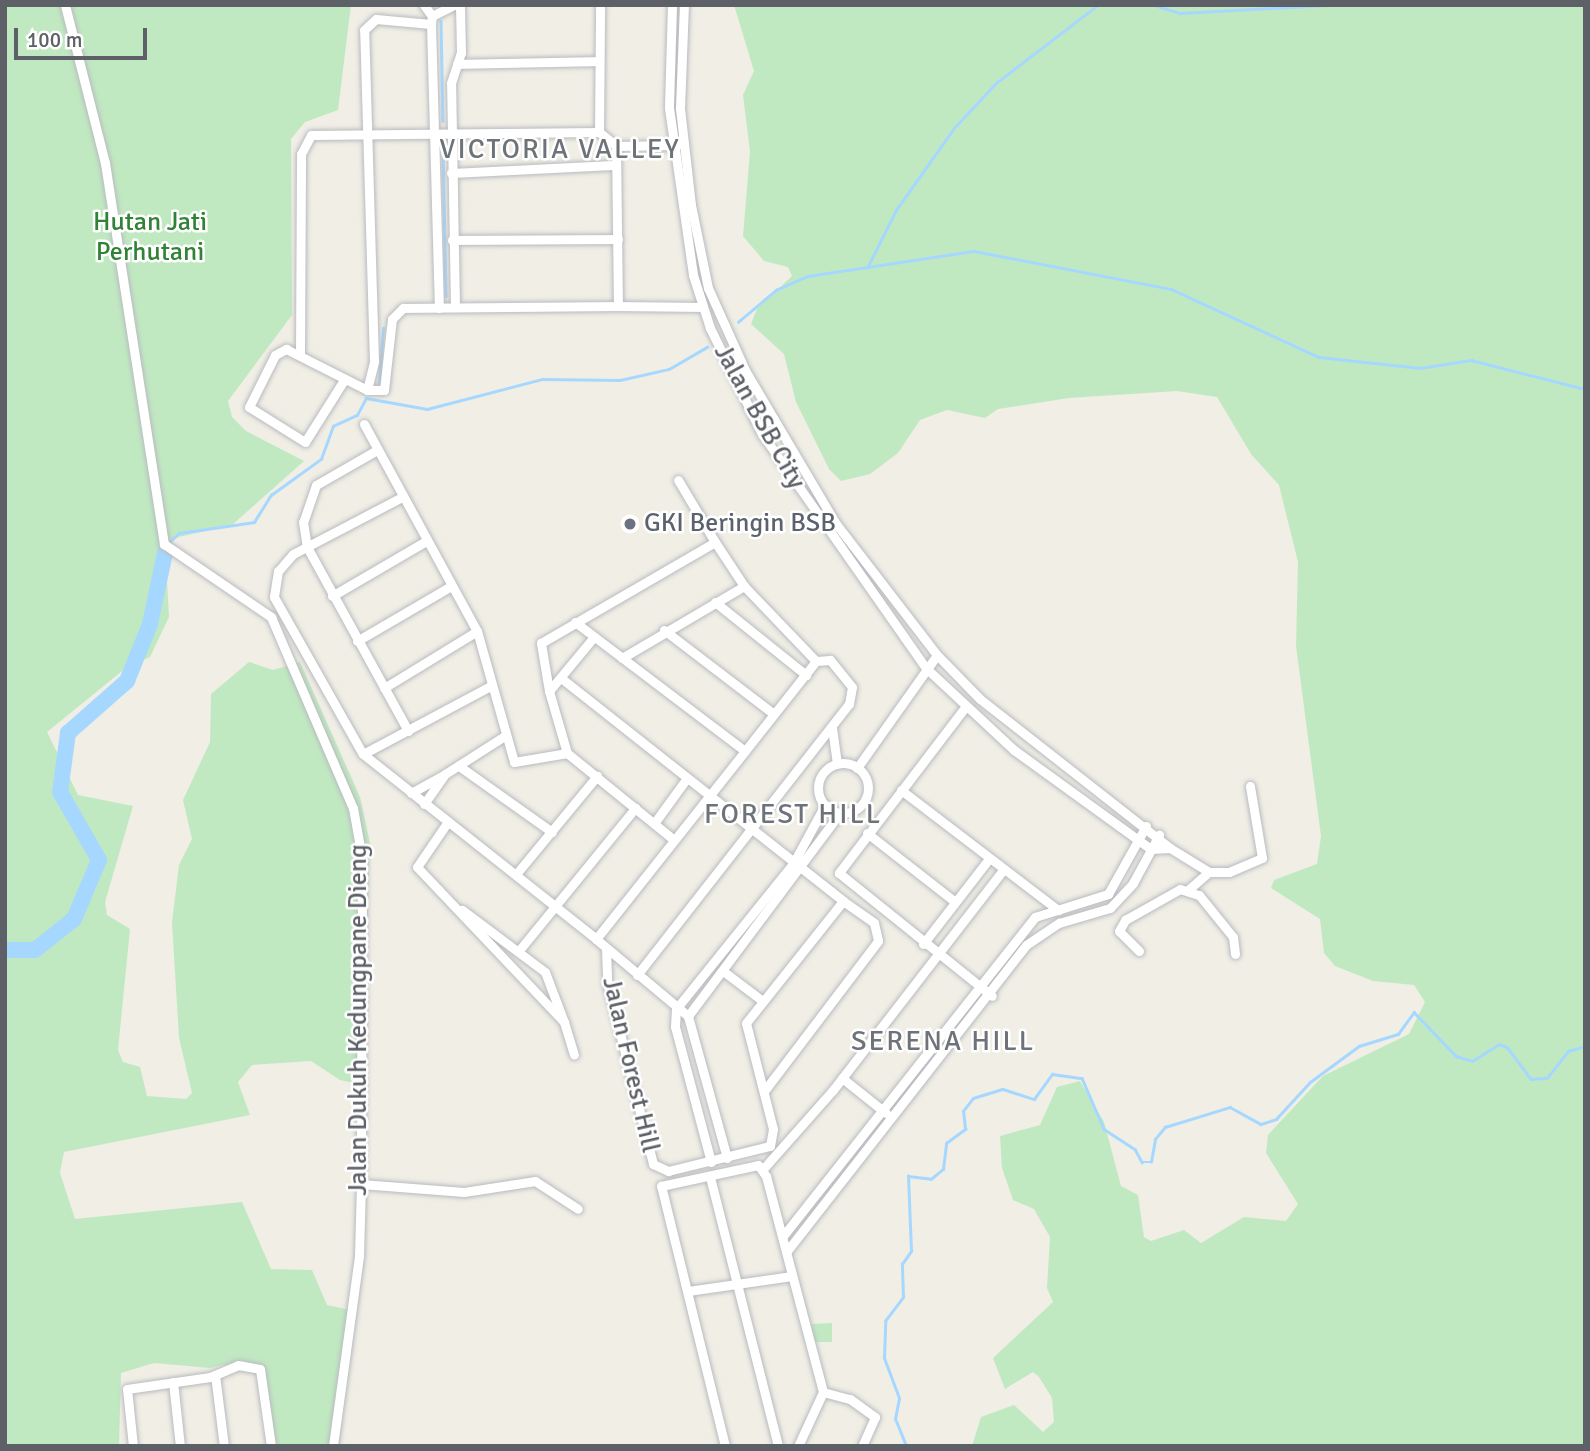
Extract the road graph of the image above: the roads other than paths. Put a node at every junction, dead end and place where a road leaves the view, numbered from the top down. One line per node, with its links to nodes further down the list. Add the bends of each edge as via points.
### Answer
1 (65, 5): 127 (street, Jalan Dukuh Kedungpane Dieng, via 105,163 166,548 271,617 354,808 362,859)
2 (424, 5): 8 (street)
3 (454, 5): 8 (street)
4 (460, 5): 10 (street)
5 (600, 5): 9 (street)
6 (672, 5): 15 (street, Jalan BSB City)
7 (684, 5): 15 (street, Jalan BSB City)
8 (432, 20): 11 (street, via 366,23); 13 (street)
9 (598, 61): 10 (street); 12 (street)
10 (457, 64): 14 (street)
11 (369, 132): 13 (street); 25 (street, via 317,133 302,145); 27 (street, via 374,361)
12 (598, 132): 14 (street); 16 (street)
13 (431, 134): 14 (street); 24 (street)
14 (451, 134): 18 (street)
15 (678, 145): 16 (street); 23 (street, Jalan BSB City); 44 (street, Jalan BSB City, via 708,288 745,370 836,524)
16 (616, 146): 17 (street)
17 (614, 164): 18 (street); 19 (street)
18 (452, 173): 20 (street)
19 (618, 239): 20 (street); 21 (street)
20 (452, 240): 22 (street)
21 (618, 306): 22 (street); 23 (street)
22 (455, 307): 24 (street)
23 (702, 307): 47 (street, Jalan BSB City, via 734,384 773,452)
24 (439, 308): 27 (street, via 397,310 386,386)
25 (300, 354): 26 (street); 26 (street, via 286,349 275,355 250,401 255,416 305,442)
26 (344, 380): 27 (street)
27 (367, 390)
28 (364, 424): 29 (street)
29 (377, 450): 31 (street); 34 (street, via 309,492 303,522)
30 (678, 480): 33 (street, Jalan Forest Hill)
31 (402, 497): 32 (street); 34 (street)
32 (426, 541): 35 (street); 37 (street)
33 (715, 542): 36 (street, Jalan Forest Hill); 39 (street)
34 (307, 547): 37 (street); 60 (street, via 285,560 274,597)
35 (451, 586): 41 (street); 43 (street)
36 (744, 586): 38 (street); 46 (street, Jalan Forest Hill)
37 (332, 596): 43 (street)
38 (715, 602): 40 (street); 48 (street)
39 (575, 622): 42 (street); 52 (street, via 538,648)
40 (664, 630): 45 (street); 54 (street)
41 (477, 632): 50 (street); 51 (street)
42 (593, 638): 45 (street); 49 (street)
43 (357, 640): 51 (street)
44 (937, 655): 47 (street); 77 (street, Jalan BSB City, via 989,706)
45 (622, 659): 58 (street)
46 (816, 661): 48 (street); 55 (street, Jalan Forest Hill, via 830,660 852,687 849,704)
47 (926, 668): 53 (street, Jalan BSB City); 63 (street)
48 (806, 674): 54 (street)
49 (561, 678): 52 (street); 66 (street)
50 (492, 685): 56 (street); 57 (street)
51 (384, 688): 56 (street)
52 (549, 691): 59 (street)
53 (966, 706): 68 (street); 83 (street, Jalan BSB City, via 1014,750)
54 (774, 714): 58 (street)
55 (832, 728): 61 (street); 78 (street, Jalan Forest Hill)
56 (408, 731): 60 (street)
57 (506, 735): 59 (street, via 518,765); 62 (street)
58 (745, 751): 70 (street)
59 (567, 753): 65 (street)
60 (363, 754): 69 (street, Jalan Forest Hill)
61 (837, 764): 63 (street); 72 (street, via 819,783)
62 (459, 766): 64 (street); 79 (street)
63 (858, 768): 74 (street, via 867,783 865,800)
64 (445, 775): 69 (street); 71 (street)
65 (597, 776): 73 (street); 79 (street)
66 (687, 778): 70 (street); 75 (street)
67 (1250, 786): 90 (street, via 1262,858 1229,872)
68 (901, 790): 80 (street); 86 (street)
69 (411, 793): 71 (street, Jalan Forest Hill)
70 (708, 794): 78 (street); 82 (street)
71 (424, 804): 76 (street, Jalan Forest Hill)
72 (825, 805): 74 (street); 87 (street)
73 (635, 808): 75 (street); 97 (street)
74 (841, 813): 88 (street)
75 (655, 822): 82 (street)
76 (447, 823): 91 (street, Jalan Forest Hill); 98 (street, via 417,867)
77 (1146, 826): 81 (street, Jalan BSB City); 83 (street)
78 (751, 830): 87 (street); 111 (street, Jalan Forest Hill)
79 (552, 832): 91 (street)
80 (867, 833): 96 (street); 104 (street, via 843,862 842,881)
81 (1159, 835): 84 (street, Jalan BSB City); 85 (street)
82 (674, 840): 103 (street)
83 (1138, 840): 85 (street, Jalan BSB City); 92 (street)
84 (1170, 848): 85 (street); 90 (street, Jalan BSB City)
85 (1151, 849): 93 (street)
86 (988, 860): 89 (street); 96 (street)
87 (794, 862): 88 (street); 101 (street)
88 (803, 869): 95 (street); 102 (street)
89 (1002, 871): 99 (street); 109 (street)
90 (1209, 872): 94 (street)
91 (517, 873): 97 (street, Jalan Forest Hill)
92 (1123, 876): 93 (street); 99 (street, via 1097,902)
93 (1133, 883): 100 (street, via 1110,908)
94 (1188, 890): 107 (street, via 1170,892 1125,920 1119,931); 108 (street, via 1233,937)
95 (843, 901): 114 (street, Jalan Forest Hill); 120 (street, via 874,923 878,941)
96 (954, 901): 104 (street)
97 (558, 905): 103 (street, Jalan Forest Hill); 105 (street)
98 (462, 910): 105 (street); 117 (street)
99 (1058, 911): 100 (street); 112 (street, via 1035,917)
100 (1059, 923): 113 (street, via 1026,945)
101 (742, 929): 102 (street); 115 (street)
102 (751, 936): 110 (street)
103 (596, 939): 106 (street, Jalan Forest Hill)
104 (923, 944): 109 (street)
105 (521, 948): 117 (street, via 549,977)
106 (606, 948): 111 (street, Jalan Forest Hill); 124 (street, Jalan Forest Hill, via 607,982 653,1164 668,1171)
107 (1139, 951)
108 (1235, 954)
109 (936, 955): 112 (street); 119 (street)
110 (723, 971): 114 (street); 116 (street)
111 (637, 975): 115 (street, Jalan Forest Hill)
112 (980, 989): 113 (street); 121 (street)
113 (992, 996): 122 (street)
114 (760, 999): 120 (street, Jalan Forest Hill, via 744,1031)
115 (676, 1009): 116 (street, Jalan Forest Hill); 124 (street, Jalan Forest Hill, via 675,1027)
116 (688, 1016): 123 (street)
117 (564, 1022): 118 (street)
118 (574, 1055)
119 (842, 1078): 121 (street); 125 (street)
120 (764, 1091): 123 (street, Jalan Forest Hill, via 770,1146)
121 (884, 1111): 122 (street); 129 (street)
122 (893, 1118): 130 (street)
123 (727, 1158): 124 (street, Jalan Forest Hill)
124 (711, 1162)
125 (763, 1169): 126 (street, via 751,1166); 129 (street)
126 (710, 1177): 132 (street); 133 (street, via 661,1186)
127 (361, 1184): 128 (street, via 464,1192 535,1181); 141 (street, Jalan Dukuh Kedungpane Dieng, via 359,1256)
128 (578, 1209)
129 (783, 1237): 130 (street)
130 (787, 1251): 131 (street)
131 (792, 1276): 132 (street); 136 (street)
132 (740, 1285): 133 (street); 143 (street)
133 (688, 1291): 142 (street)
134 (215, 1375): 135 (street); 139 (street); 140 (street, via 238,1365 260,1369)
135 (173, 1382): 137 (street, via 127,1390); 138 (street)
136 (823, 1392): 144 (street); 145 (street, via 850,1399 875,1417)
137 (133, 1446)
138 (180, 1446)
139 (224, 1446)
140 (271, 1446)
141 (333, 1446)
142 (725, 1446)
143 (778, 1446)
144 (798, 1446)
145 (862, 1446)

